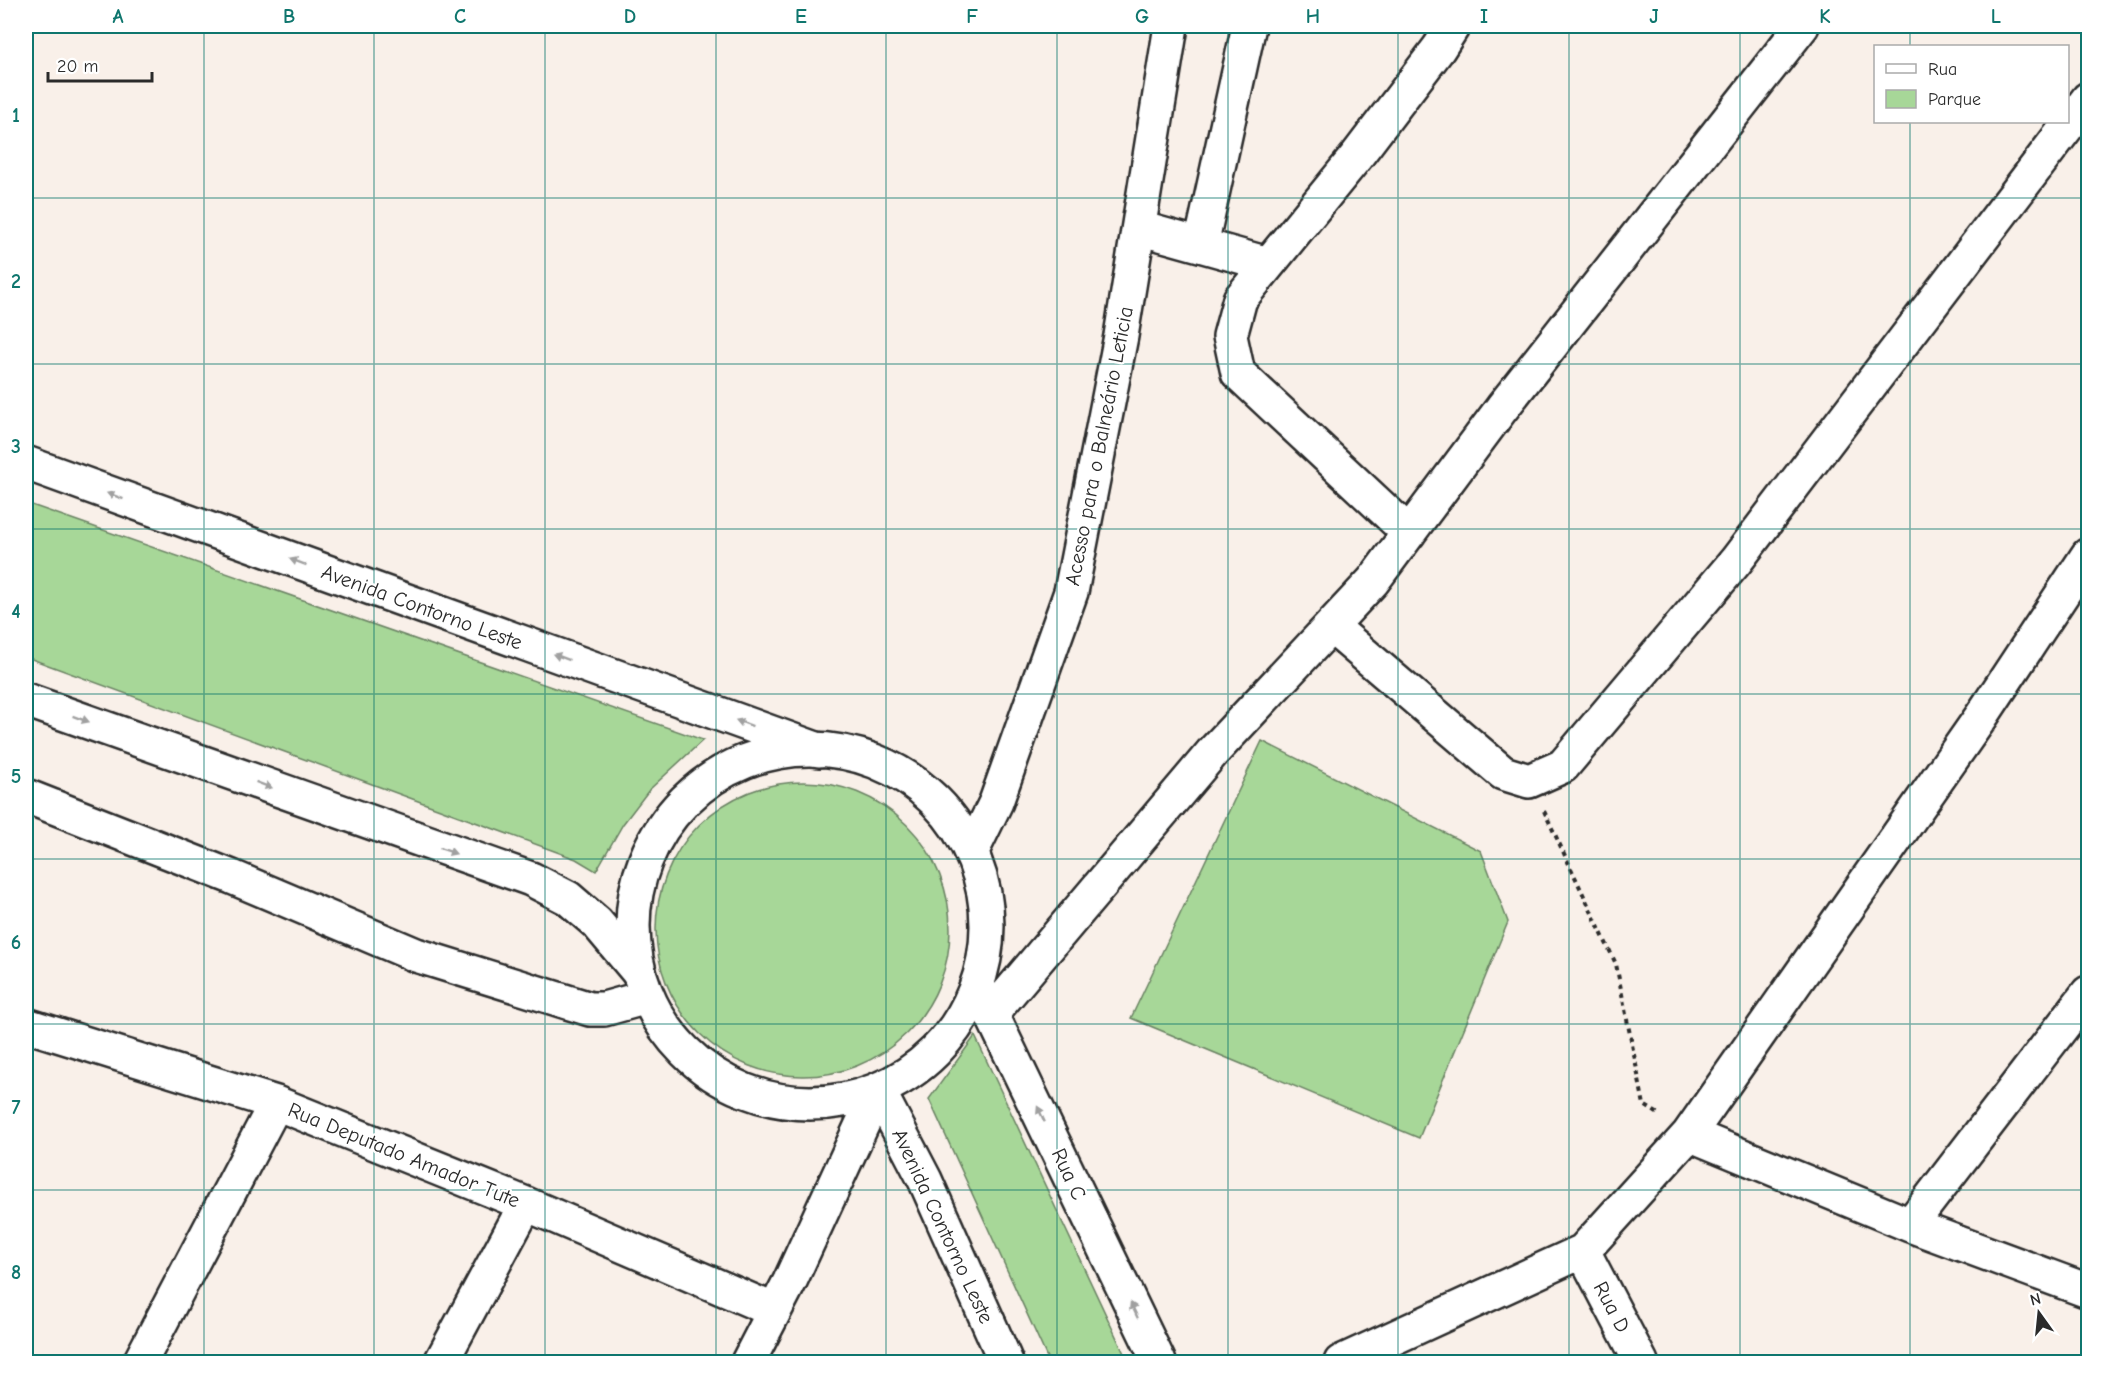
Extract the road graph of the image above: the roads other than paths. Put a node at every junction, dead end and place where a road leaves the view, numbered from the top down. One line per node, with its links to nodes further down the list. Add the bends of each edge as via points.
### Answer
1 (1171, 26): 6 (street, Acesso para o Balneário Leticia)
2 (1249, 26): 7 (street)
3 (1453, 26): 8 (street, via 1356,157)
4 (1802, 26): 10 (street)
5 (2088, 99): 12 (street, via 1736,561 1563,766 1529,781 1503,773)
6 (1139, 228): 7 (street); 16 (street, Acesso para o Balneário Leticia, via 1071,592 996,802)
7 (1201, 245): 8 (street)
8 (1268, 264): 10 (street, via 1240,299 1230,336 1238,373)
9 (26, 464): 14 (street, Avenida Contorno Leste, one-way to 9)
10 (1408, 533): 12 (street, via 1373,581)
11 (2088, 555): 23 (street, via 1981,717)
12 (1331, 626): 19 (street)
13 (26, 700): 17 (street, one-way to 17, via 531,879 568,898 597,923)
14 (819, 750): 16 (street, via 866,758 910,779 946,811); 17 (street, via 783,752 748,760 706,783 672,816 647,857 634,902 632,926)
15 (26, 796): 17 (street, via 416,955 590,1009 604,1009)
16 (972, 851): 19 (street, via 987,904)
17 (643, 985): 21 (street, via 673,1040 710,1073 740,1089 805,1104 830,1103)
18 (2088, 993): 25 (street)
19 (986, 999): 21 (street, via 960,1021 929,1058); 33 (street, Rua C, one-way to 19)
20 (26, 1025): 22 (street, Rua Deputado Amador Tute)
21 (878, 1090): 28 (street); 32 (street, Avenida Contorno Leste, via 925,1180)
22 (276, 1103): 24 (street, Rua Deputado Amador Tute); 29 (street)
23 (1689, 1134): 25 (street); 26 (street)
24 (526, 1204): 28 (street, Rua Deputado Amador Tute); 30 (street)
25 (1910, 1225): 27 (street)
26 (1582, 1251): 34 (street); 35 (street, Rua D)
27 (2088, 1291)
28 (773, 1310): 31 (street)
29 (140, 1362)
30 (441, 1362)
31 (747, 1362)
32 (1006, 1362)
33 (1159, 1362)
34 (1341, 1362)
35 (1641, 1362)

